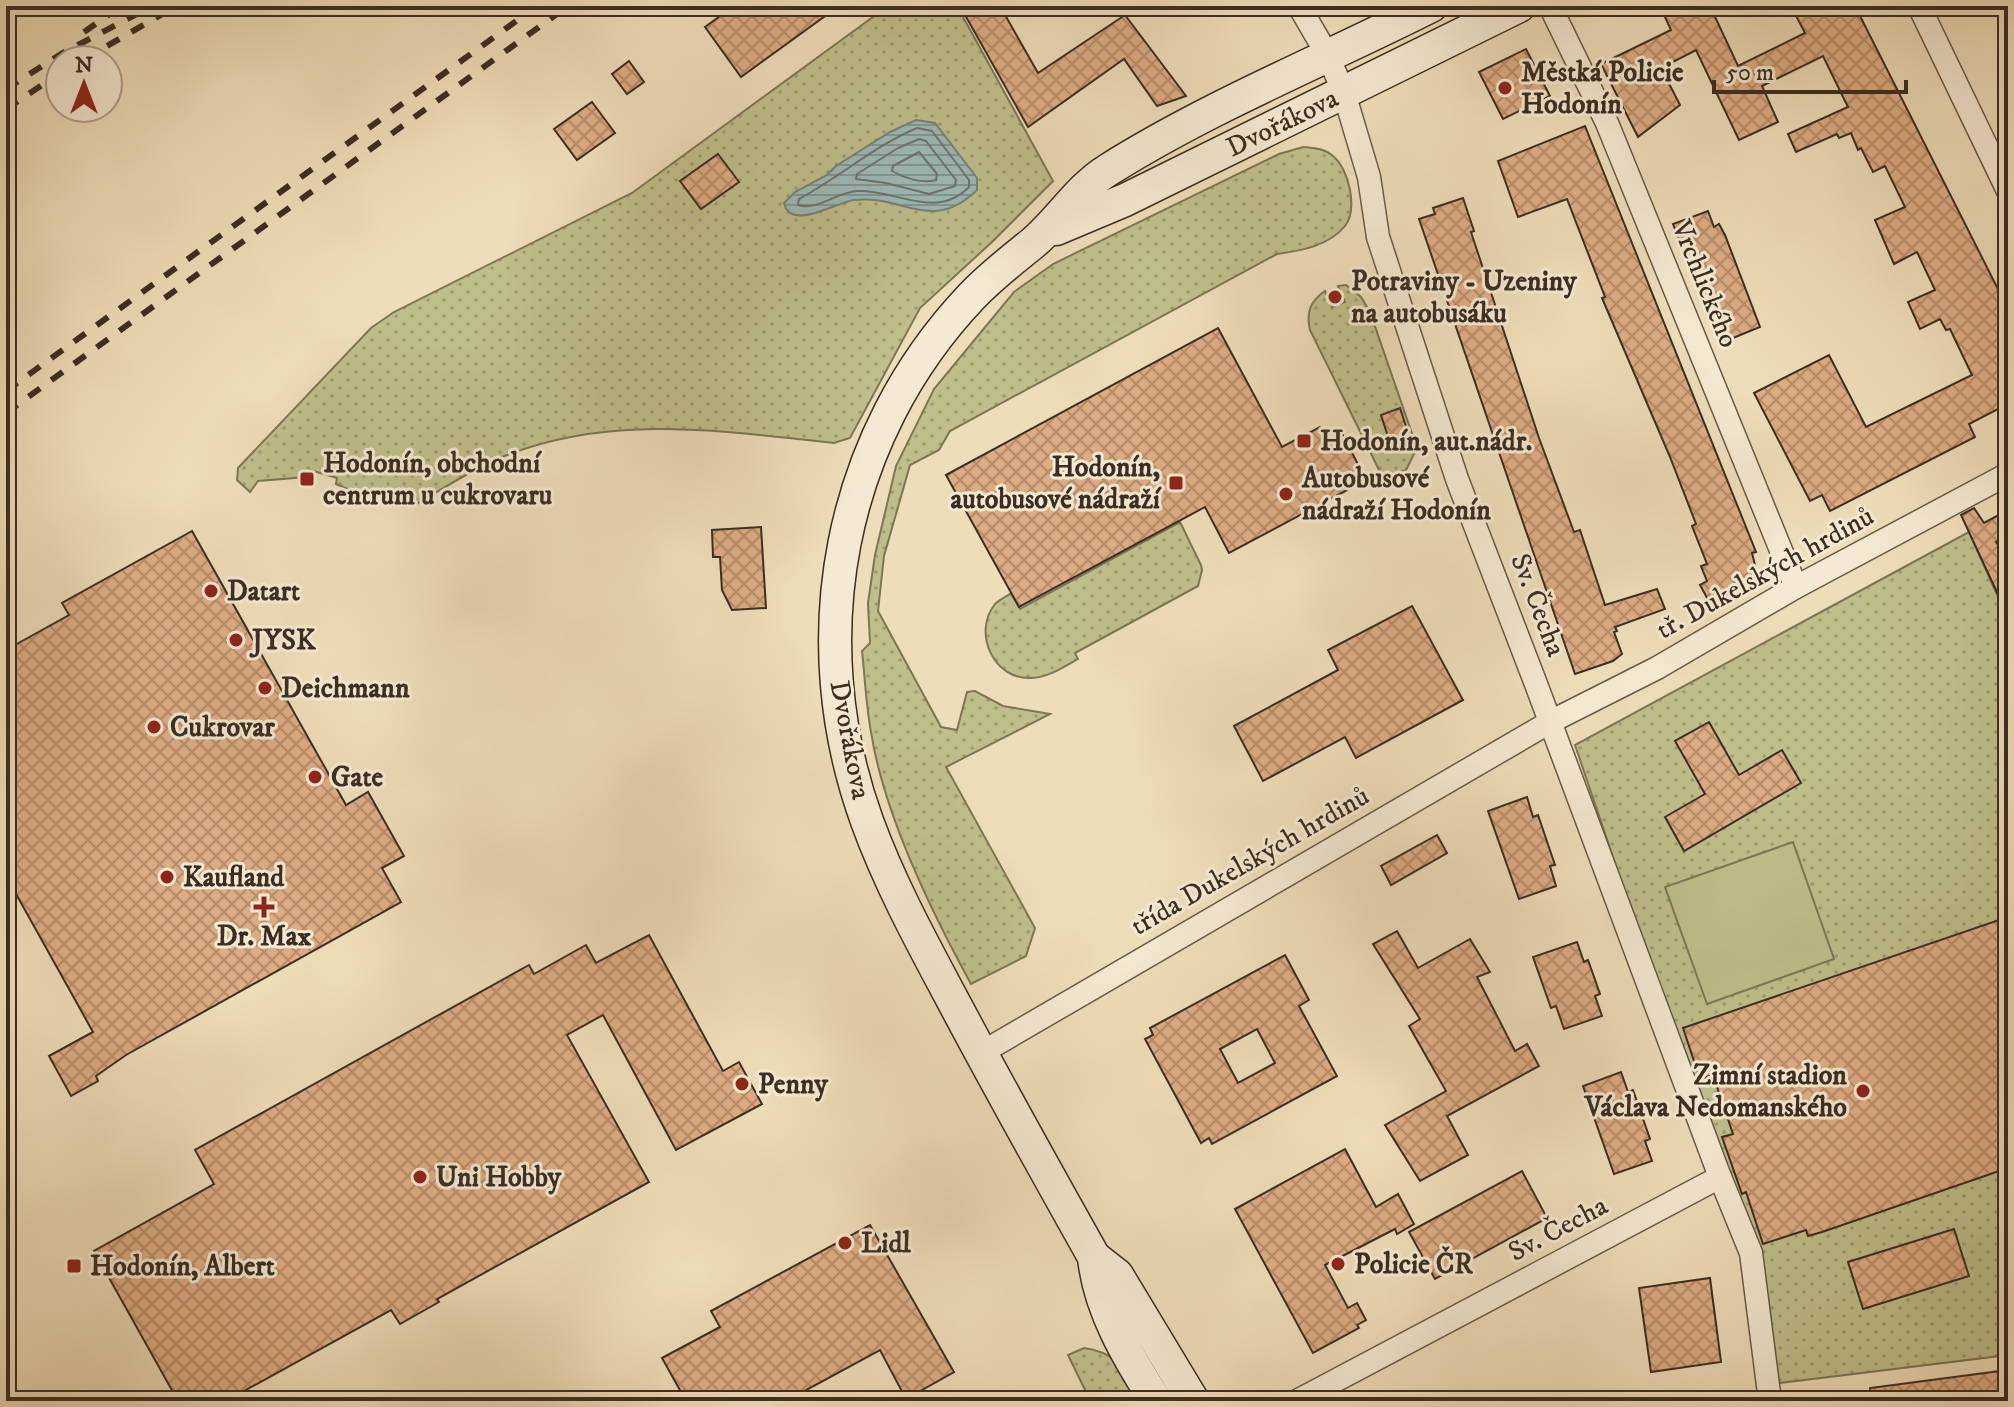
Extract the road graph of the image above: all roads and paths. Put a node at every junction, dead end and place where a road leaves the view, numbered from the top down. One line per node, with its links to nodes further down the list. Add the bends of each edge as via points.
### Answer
1 (1299, 6): 6 (street, Sv. Čecha)
2 (1431, 6): 6 (main road, Dvořákova)
3 (1519, 6): 7 (main road, Dvořákova)
4 (1550, 6): 11 (street, Vrchlického, via 1607,123)
5 (1919, 6): 8 (street)
6 (1328, 56): 7 (street, Sv. Čecha); 9 (main road, Dvořákova, via 1103,173)
7 (1344, 93): 9 (main road, Dvořákova); 12 (street, Sv. Čecha, via 1369,177 1378,237 1452,464)
8 (2008, 191)
9 (1042, 235): 13 (main road, Dvořákova, via 971,297 922,359 890,411 862,472 839,575 840,720 855,781 905,912)
10 (2008, 474): 11 (street, tř. Dukelských hrdinů)
11 (1796, 587): 12 (street, tř. Dukelských hrdinů, via 1657,668)
12 (1550, 722): 13 (street, třída Dukelských hrdinů); 14 (street, Sv. Čecha)
13 (981, 1053): 15 (main road, Dvořákova)
14 (1720, 1177): 18 (street, Sv. Čecha); 19 (street, Sv. Čecha, via 1751,1253)
15 (1094, 1257): 16 (main road, Dvořákova, via 1102,1296 1134,1367); 17 (main road, Dvořákova, via 1117,1275)
16 (1156, 1401)
17 (1193, 1401)
18 (1297, 1401)
19 (1770, 1401)

